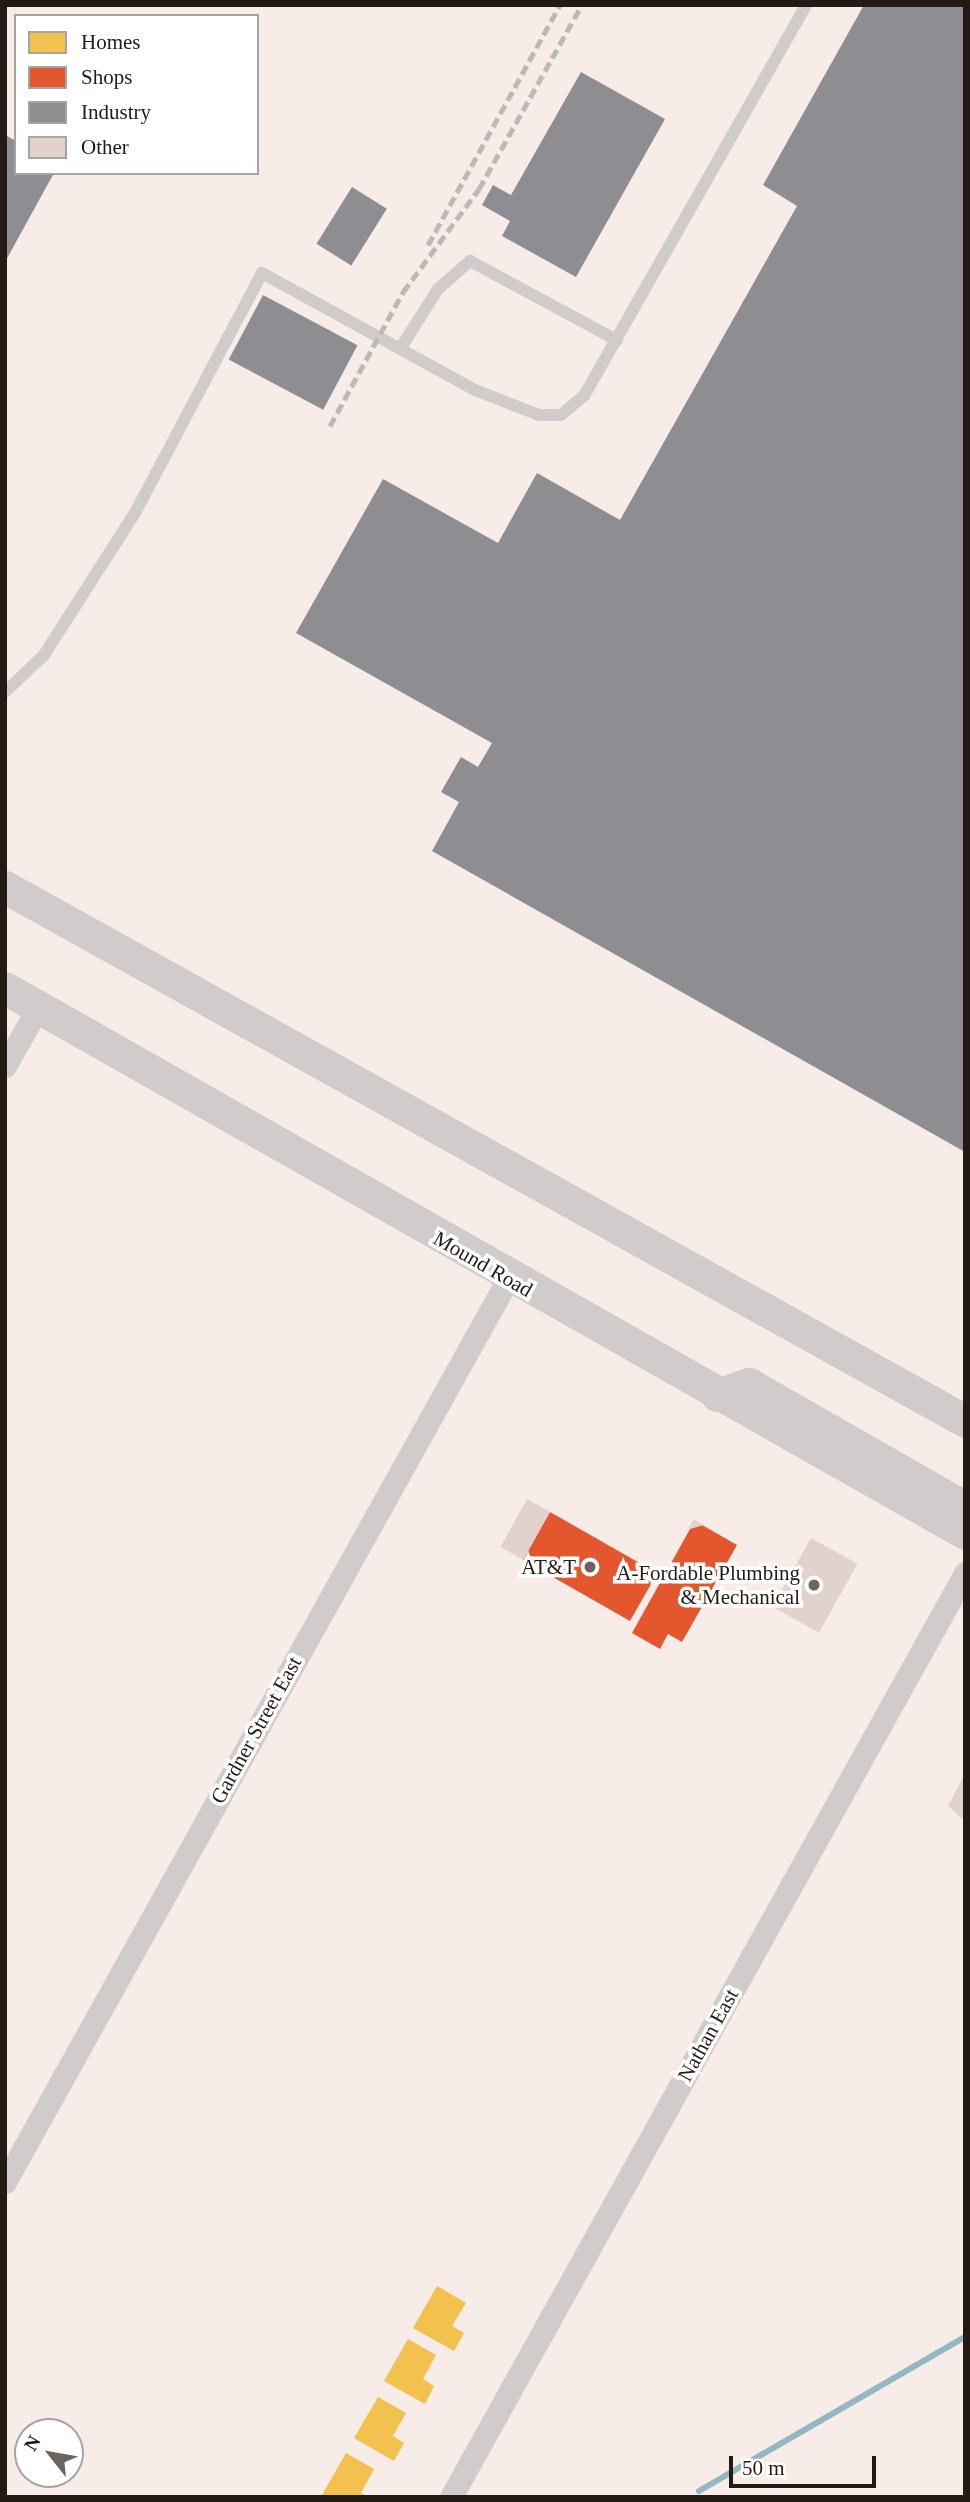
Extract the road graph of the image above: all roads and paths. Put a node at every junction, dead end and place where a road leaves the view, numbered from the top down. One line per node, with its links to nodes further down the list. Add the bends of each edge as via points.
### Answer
1 (806, 5): 2 (lane)
2 (617, 340): 3 (lane, via 584,396 561,415 539,415 475,390); 3 (lane, via 471,261 438,289)
3 (400, 349): 4 (lane, via 262,273 136,512 44,655)
4 (5, 692)
5 (5, 887): 10 (main road)
6 (5, 905): 10 (main road, via 262,1052)
7 (5, 988): 8 (main road, Mound Road)
8 (39, 1006): 9 (street); 11 (main road, Mound Road)
9 (5, 1066)
10 (349, 1080): 13 (main road)
11 (508, 1279): 12 (main road, Mound Road); 17 (street, Gardner Street East)
12 (717, 1395): 14 (main road, via 749,1384); 15 (main road, Mound Road)
13 (965, 1421)
14 (965, 1507)
15 (965, 1533)
16 (965, 1573): 18 (street, Nathan East)
17 (5, 2182)
18 (451, 2497)

